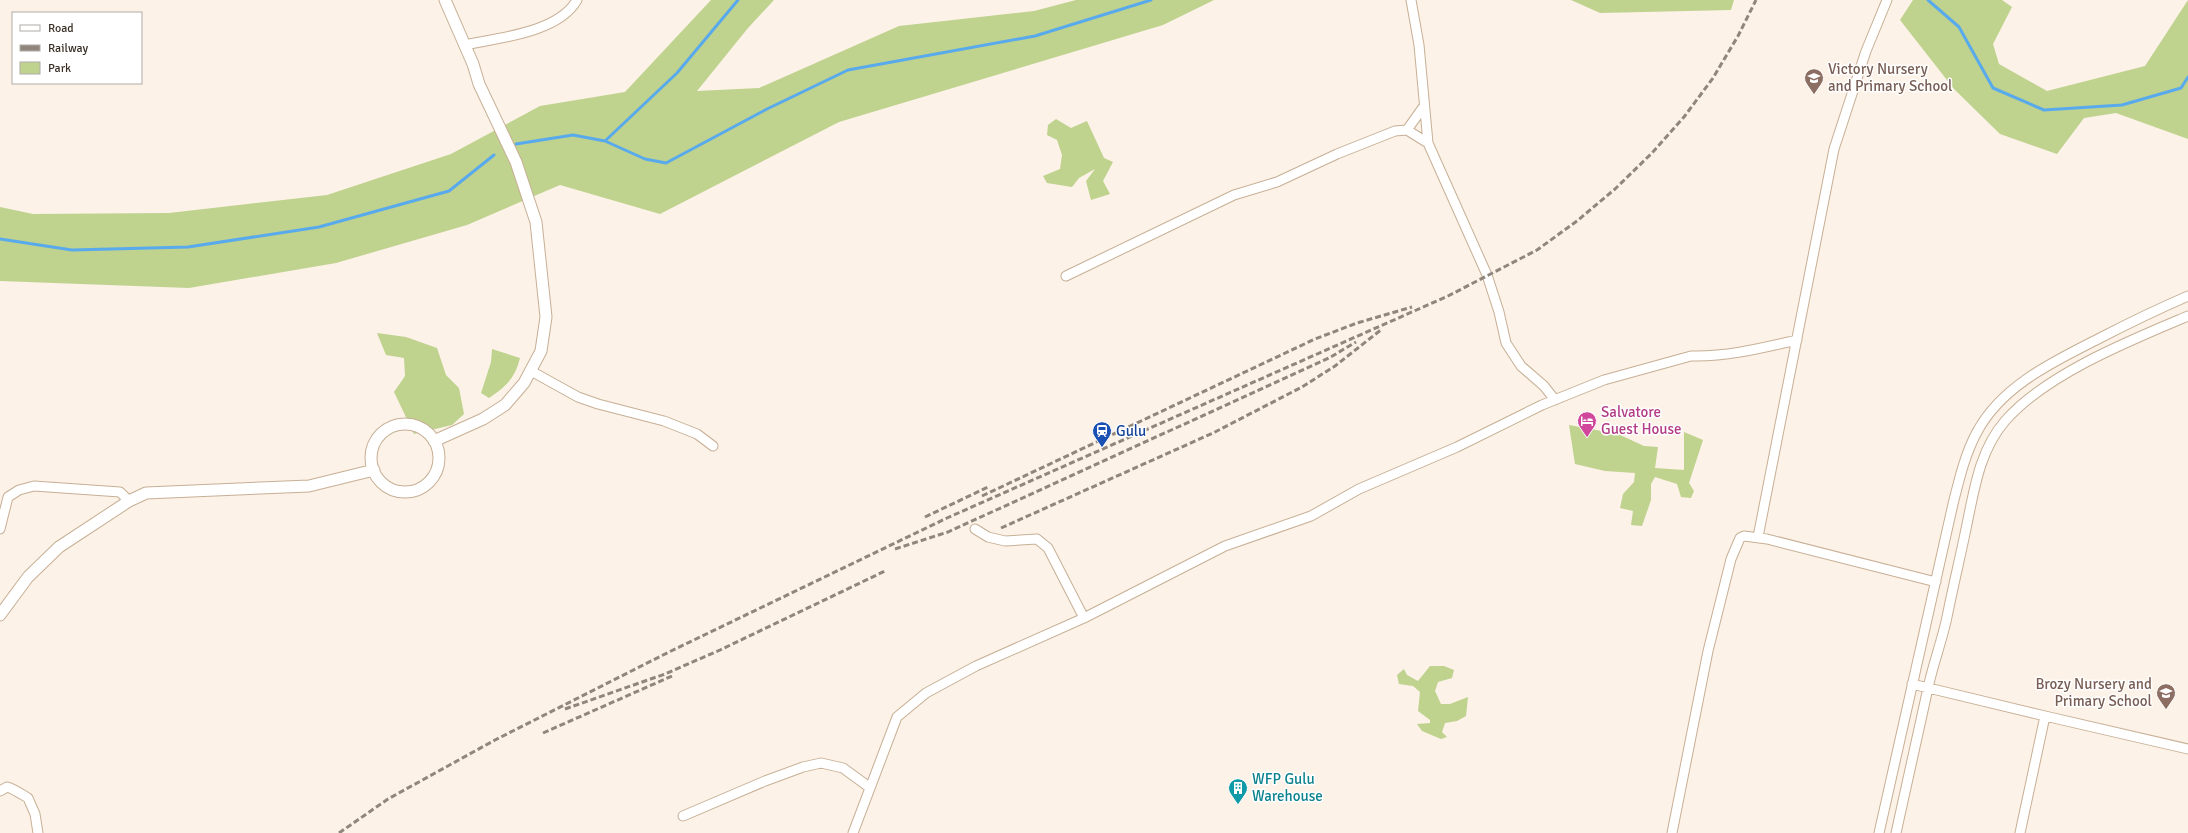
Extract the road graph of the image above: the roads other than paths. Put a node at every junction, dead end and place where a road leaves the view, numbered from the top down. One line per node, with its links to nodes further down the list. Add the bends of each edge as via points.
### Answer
1 (445, 0): 5 (street)
2 (577, 0): 5 (street, via 571,9 548,24 519,34)
3 (1411, 0): 6 (street, via 1419,44)
4 (1888, 0): 12 (street, via 1866,51 1834,149)
5 (464, 45): 13 (street, via 479,84 516,162 536,222 546,317 541,351)
6 (1424, 106): 7 (street); 8 (street)
7 (1407, 130): 8 (street); 9 (street, via 1395,131 1344,151 1278,182 1234,195)
8 (1428, 143): 14 (street, via 1487,275 1506,343 1522,366)
9 (1066, 276)
10 (2188, 296): 22 (street, via 2134,320 2048,364 1995,407 1977,432 1964,465)
11 (2188, 316): 26 (street, via 2129,342 2063,376 2020,405 2004,422 1985,454 1979,470)
12 (1797, 340): 14 (street, via 1754,350 1691,356 1604,380); 21 (street, via 1782,403)
13 (531, 371): 15 (street, via 505,405 483,419); 16 (street, via 578,397 664,421 697,434)
14 (1555, 400): 24 (street, via 1359,489 1311,516 1225,546)
15 (434, 440): 17 (street, via 430,434 415,424 397,424 381,432 372,448 371,466); 17 (street, via 438,450 438,467 428,483 413,491 395,491 380,482)
16 (713, 446)
17 (374, 470): 18 (street, via 309,486 146,493)
18 (129, 501): 19 (street, via 120,492 27,487 8,497); 23 (street, via 59,547 28,577)
19 (0, 529)
20 (975, 529): 24 (street, via 988,537 1005,541 1037,539 1048,548)
21 (1758, 537): 22 (street); 34 (street, via 1740,538 1731,559 1708,651)
22 (1936, 582): 25 (street)
23 (0, 615)
24 (1084, 618): 29 (street, via 976,666 915,701 897,717)
25 (1912, 684): 26 (street); 35 (street)
26 (1928, 687): 27 (street); 36 (street)
27 (2045, 716): 28 (street); 37 (street)
28 (2188, 749)
29 (869, 787): 31 (street, via 843,768 821,764 803,767 765,781); 33 (street)
30 (0, 791): 32 (street, via 7,787 28,798 35,814)
31 (684, 816)
32 (38, 833)
33 (853, 833)
34 (1672, 833)
35 (1879, 833)
36 (1896, 833)
37 (2020, 833)

